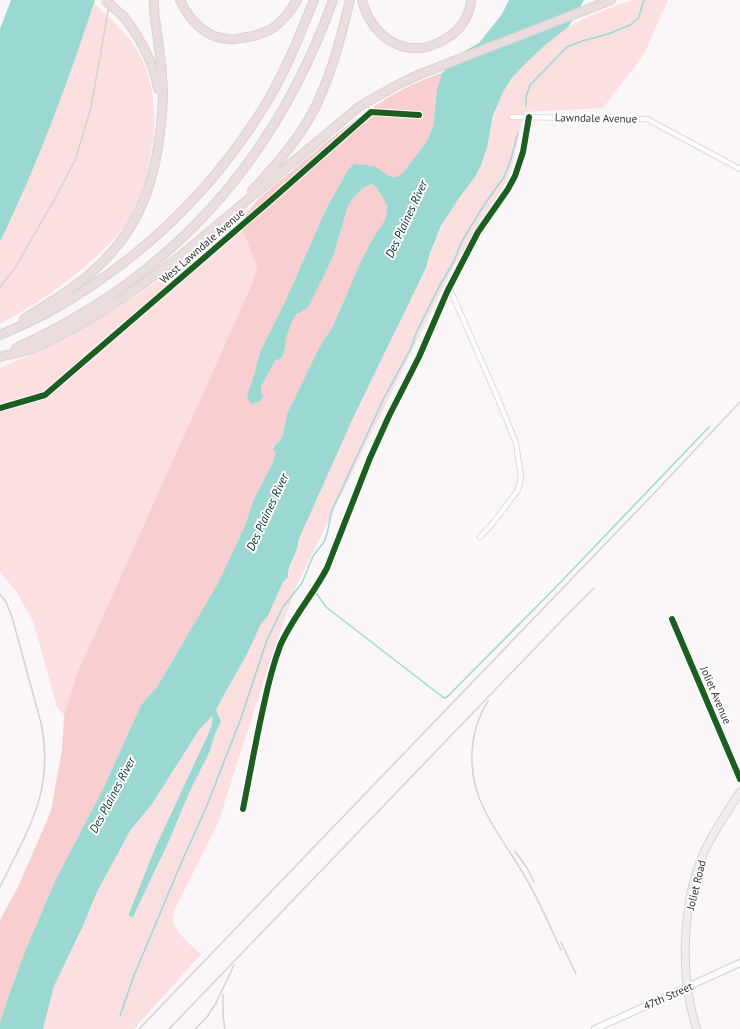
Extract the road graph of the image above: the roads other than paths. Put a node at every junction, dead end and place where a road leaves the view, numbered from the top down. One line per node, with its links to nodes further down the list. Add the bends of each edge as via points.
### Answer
1 (105, 0): 14 (highway, bridge, via 124,17 138,37 152,67 158,84)
2 (154, 0): 14 (highway, via 163,91)
3 (180, 0): 4 (highway, via 184,10 196,24 210,34 228,40 253,37 272,28 286,17)
4 (298, 0)
5 (314, 0): 18 (highway, via 290,57 267,101 237,147 184,210 160,234 112,272 45,314)
6 (333, 0): 19 (highway, via 304,70 282,112 214,206 190,232 115,293 58,328)
7 (350, 0): 16 (highway, via 339,45 320,98 300,133 284,154)
8 (362, 0): 9 (highway, via 365,13 379,33 388,40 413,49 442,42 456,32 465,20)
9 (471, 0)
10 (611, 0): 16 (highway, via 399,84 360,106)
11 (419, 115): 20 (street, West Lawndale Avenue, via 371,112 45,395)
12 (512, 117): 13 (street, Lawndale Avenue)
13 (529, 117): 15 (street, Lawndale Avenue, via 647,119); 17 (street, via 523,152 515,176 478,232)
14 (160, 133): 18 (highway, via 151,183 139,213 110,255 64,294)
15 (740, 169)
16 (231, 213): 19 (highway, via 179,257 121,299 82,323 31,348)
17 (449, 287): 21 (street, via 516,443 521,477 518,490); 25 (street, via 419,357 370,458 327,568 294,618 281,645 271,672)
18 (0, 335)
19 (0, 356)
20 (0, 408)
21 (480, 536)
22 (672, 619): 23 (street, Joliet Avenue)
23 (740, 779)
24 (740, 792): 27 (main road, Joliet Road, via 704,853 693,887 685,954)
25 (243, 809)
26 (740, 963): 27 (main road, 47th Street)
27 (687, 988): 28 (main road, 47th Street); 29 (main road, Joliet Road)
28 (595, 1029)
29 (697, 1029)

